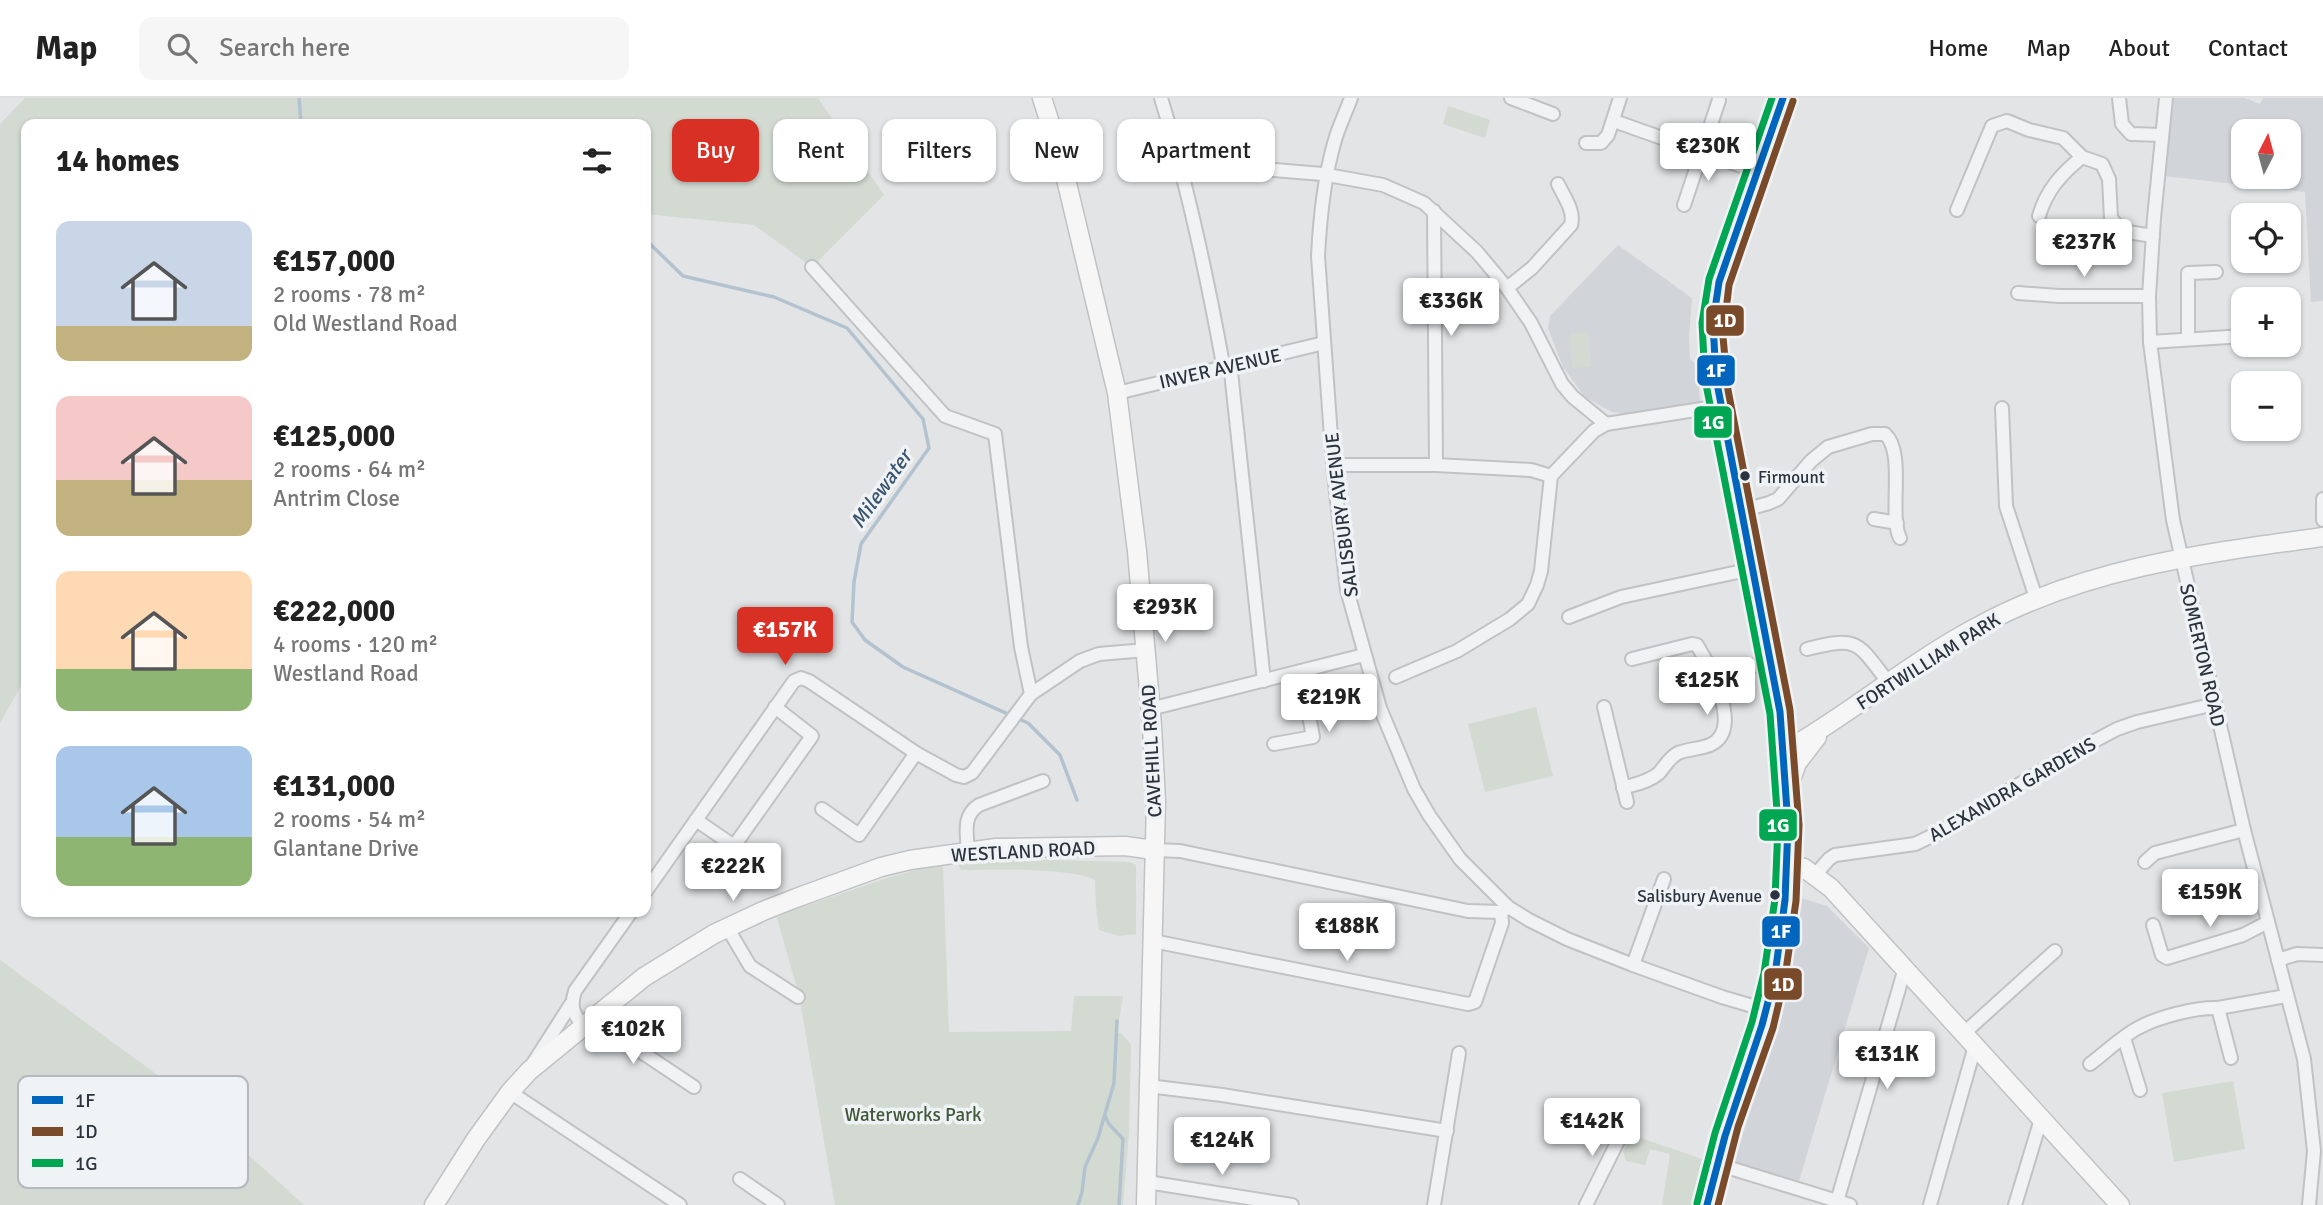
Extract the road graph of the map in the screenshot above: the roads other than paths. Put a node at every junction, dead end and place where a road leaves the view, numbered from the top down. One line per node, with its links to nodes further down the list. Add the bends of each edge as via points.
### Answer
1 (1042, 98): 37 (street, CAVEHILL ROAD, via 1060,154)
2 (1161, 98): 11 (street)
3 (1511, 98): 4 (street, via 1549,112)
4 (1550, 98)
5 (1619, 98): 12 (street)
6 (1783, 98): 18 (main road)
7 (2119, 98): 13 (street, via 2122,124 2131,134)
8 (2166, 98): 13 (street, SOMERTON ROAD)
9 (1350, 99): 19 (street, SALISBURY AVENUE)
10 (1719, 100): 15 (street)
11 (1167, 119)
12 (1614, 121): 14 (street, via 1601,144); 15 (street)
13 (2162, 135): 26 (street, SOMERTON ROAD)
14 (1586, 144)
15 (1700, 152): 18 (street); 22 (street)
16 (2082, 157): 24 (street, via 2063,138 2007,121 1992,126); 25 (street, via 2043,200); 26 (street, via 2102,164 2109,179 2111,218 2120,231)
17 (1275, 170): 19 (street)
18 (1758, 172): 38 (main road, via 1723,265 1713,308 1712,347)
19 (1327, 175): 23 (street, via 1383,185); 34 (street, SALISBURY AVENUE, via 1318,256)
20 (1185, 182): 36 (street)
21 (1558, 184): 29 (street, via 1572,213 1571,225)
22 (1684, 205)
23 (1433, 211): 29 (street); 42 (street)
24 (1957, 211)
25 (2039, 216)
26 (2153, 236): 31 (street, SOMERTON ROAD)
27 (812, 267): 65 (street, via 945,416 995,435 1021,648)
28 (2216, 272): 33 (street, via 2188,273)
29 (1507, 288): 40 (street, via 1531,323 1556,376)
30 (2018, 293): 31 (street)
31 (2149, 296): 35 (street, SOMERTON ROAD)
32 (2231, 337): 33 (street)
33 (2188, 339): 35 (street)
34 (1324, 342): 36 (street, INVER AVENUE); 41 (street, SALISBURY AVENUE)
35 (2150, 342): 51 (street, SOMERTON ROAD)
36 (1225, 368): 37 (street, INVER AVENUE); 63 (street, via 1231,372)
37 (1117, 393): 56 (street, CAVEHILL ROAD)
38 (1721, 407): 40 (street); 45 (main road)
39 (2002, 408): 53 (street, via 2006,506)
40 (1606, 424): 43 (street)
41 (1334, 465): 42 (street); 57 (street, SALISBURY AVENUE, via 1347,590)
42 (1436, 465): 43 (street, via 1531,470)
43 (1551, 476): 61 (street, via 1541,571 1528,604 1457,651)
44 (2323, 499): 47 (street)
45 (1741, 511): 48 (street, via 1778,499 1828,447 1885,433 1892,442); 52 (main road)
46 (1874, 520): 48 (street)
47 (2323, 520)
48 (1897, 523): 50 (street)
49 (2323, 537): 51 (street, FORTWILLIAM PARK)
50 (1900, 538)
51 (2181, 557): 53 (street, FORTWILLIAM PARK); 66 (street, SOMERTON ROAD)
52 (1752, 569): 54 (street, via 1621,597); 59 (main road)
53 (2036, 598): 64 (street, FORTWILLIAM PARK, via 1978,626)
54 (1569, 617)
55 (1807, 649): 64 (street, via 1841,642 1854,645)
56 (1146, 650): 65 (street, via 1099,653); 69 (street, CAVEHILL ROAD)
57 (1364, 655): 60 (street); 88 (street, SALISBURY AVENUE, via 1380,708 1414,789 1460,859)
58 (1632, 659): 62 (street, via 1697,645)
59 (1769, 660): 62 (street); 72 (main road)
60 (1301, 672): 63 (street); 71 (street, via 1313,737)
61 (1396, 677)
62 (1717, 680): 75 (street, via 1725,731 1721,739 1678,753 1660,772)
63 (1264, 681): 69 (street)
64 (1888, 682): 70 (street, FORTWILLIAM PARK)
65 (1031, 694): 73 (street, via 972,773 956,775)
66 (2215, 704): 80 (street, SOMERTON ROAD); 85 (street, ALEXANDRA GARDENS, via 2117,729 1940,832 1915,844 1835,855)
67 (775, 707): 73 (street, via 801,678); 79 (street); 79 (street, via 812,736 734,846)
68 (1604, 707): 75 (street)
69 (1150, 709): 81 (street, CAVEHILL ROAD)
70 (1823, 729): 72 (street, FORTWILLIAM PARK); 76 (street, FORTWILLIAM PARK, via 1797,763)
71 (1274, 744)
72 (1784, 745): 76 (main road)
73 (916, 753): 78 (street, via 859,835)
74 (1043, 782): 82 (street, via 970,811 966,821)
75 (1623, 788): 77 (street)
76 (1788, 790): 84 (main road)
77 (1627, 802)
78 (822, 809)
79 (696, 820): 87 (street)
80 (2244, 830): 83 (street, via 2155,853); 90 (street, SOMERTON ROAD)
81 (1154, 850): 82 (street, WESTLAND ROAD, via 1125,846); 88 (street, via 1180,851 1468,911); 93 (street, CAVEHILL ROAD)
82 (968, 852): 92 (street, WESTLAND ROAD, via 881,867)
83 (2145, 862)
84 (1789, 864): 85 (street); 103 (main road)
85 (1815, 875): 98 (street)
86 (1664, 879): 97 (street)
87 (651, 884)
88 (1505, 909): 93 (street, via 1482,986 1475,1002 1468,1004); 97 (street, SALISBURY AVENUE)
89 (627, 917): 101 (street)
90 (2269, 922): 91 (street, via 2235,938 2167,958); 96 (street, SOMERTON ROAD)
91 (2153, 925)
92 (727, 927): 100 (street, via 750,966); 104 (street, WESTLAND ROAD, via 644,977)
93 (1153, 941): 111 (street, CAVEHILL ROAD)
94 (2055, 951): 106 (street)
95 (2323, 955): 96 (street, via 2297,954)
96 (2278, 960): 99 (street, SOMERTON ROAD)
97 (1633, 965): 103 (street, SALISBURY AVENUE)
98 (1905, 968): 106 (street); 123 (street)
99 (2286, 996): 102 (street); 118 (street, SOMERTON ROAD, via 2304,1059)
100 (798, 997)
101 (570, 1004): 104 (street, via 574,1015); 110 (street)
102 (2218, 1008): 105 (street, via 2160,1019); 108 (street)
103 (1766, 1010): 119 (main road)
104 (590, 1021): 110 (street, WESTLAND ROAD); 112 (street)
105 (2124, 1038): 109 (street); 113 (street)
106 (1969, 1040): 115 (street); 131 (street)
107 (1459, 1053): 117 (street)
108 (2231, 1058)
109 (2090, 1064)
110 (529, 1071): 114 (street, WESTLAND ROAD)
111 (1148, 1086): 117 (street); 121 (street, CAVEHILL ROAD)
112 (694, 1087)
113 (2140, 1090)
114 (510, 1092): 122 (street, WESTLAND ROAD); 124 (street)
115 (2041, 1119): 132 (street); 133 (street)
116 (1626, 1125): 129 (street)
117 (1447, 1131): 128 (street)
118 (2318, 1151): 134 (street, SOMERTON ROAD)
119 (1717, 1164): 123 (street); 130 (main road)
120 (740, 1179): 125 (street)
121 (1147, 1182): 126 (street, CAVEHILL ROAD); 127 (street)
122 (435, 1204)
123 (1841, 1204)
124 (680, 1205)
125 (778, 1205)
126 (1146, 1205)
127 (1293, 1205)
128 (1434, 1205)
129 (1587, 1205)
130 (1707, 1205)
131 (1930, 1205)
132 (2015, 1205)
133 (2120, 1205)
134 (2309, 1205)

